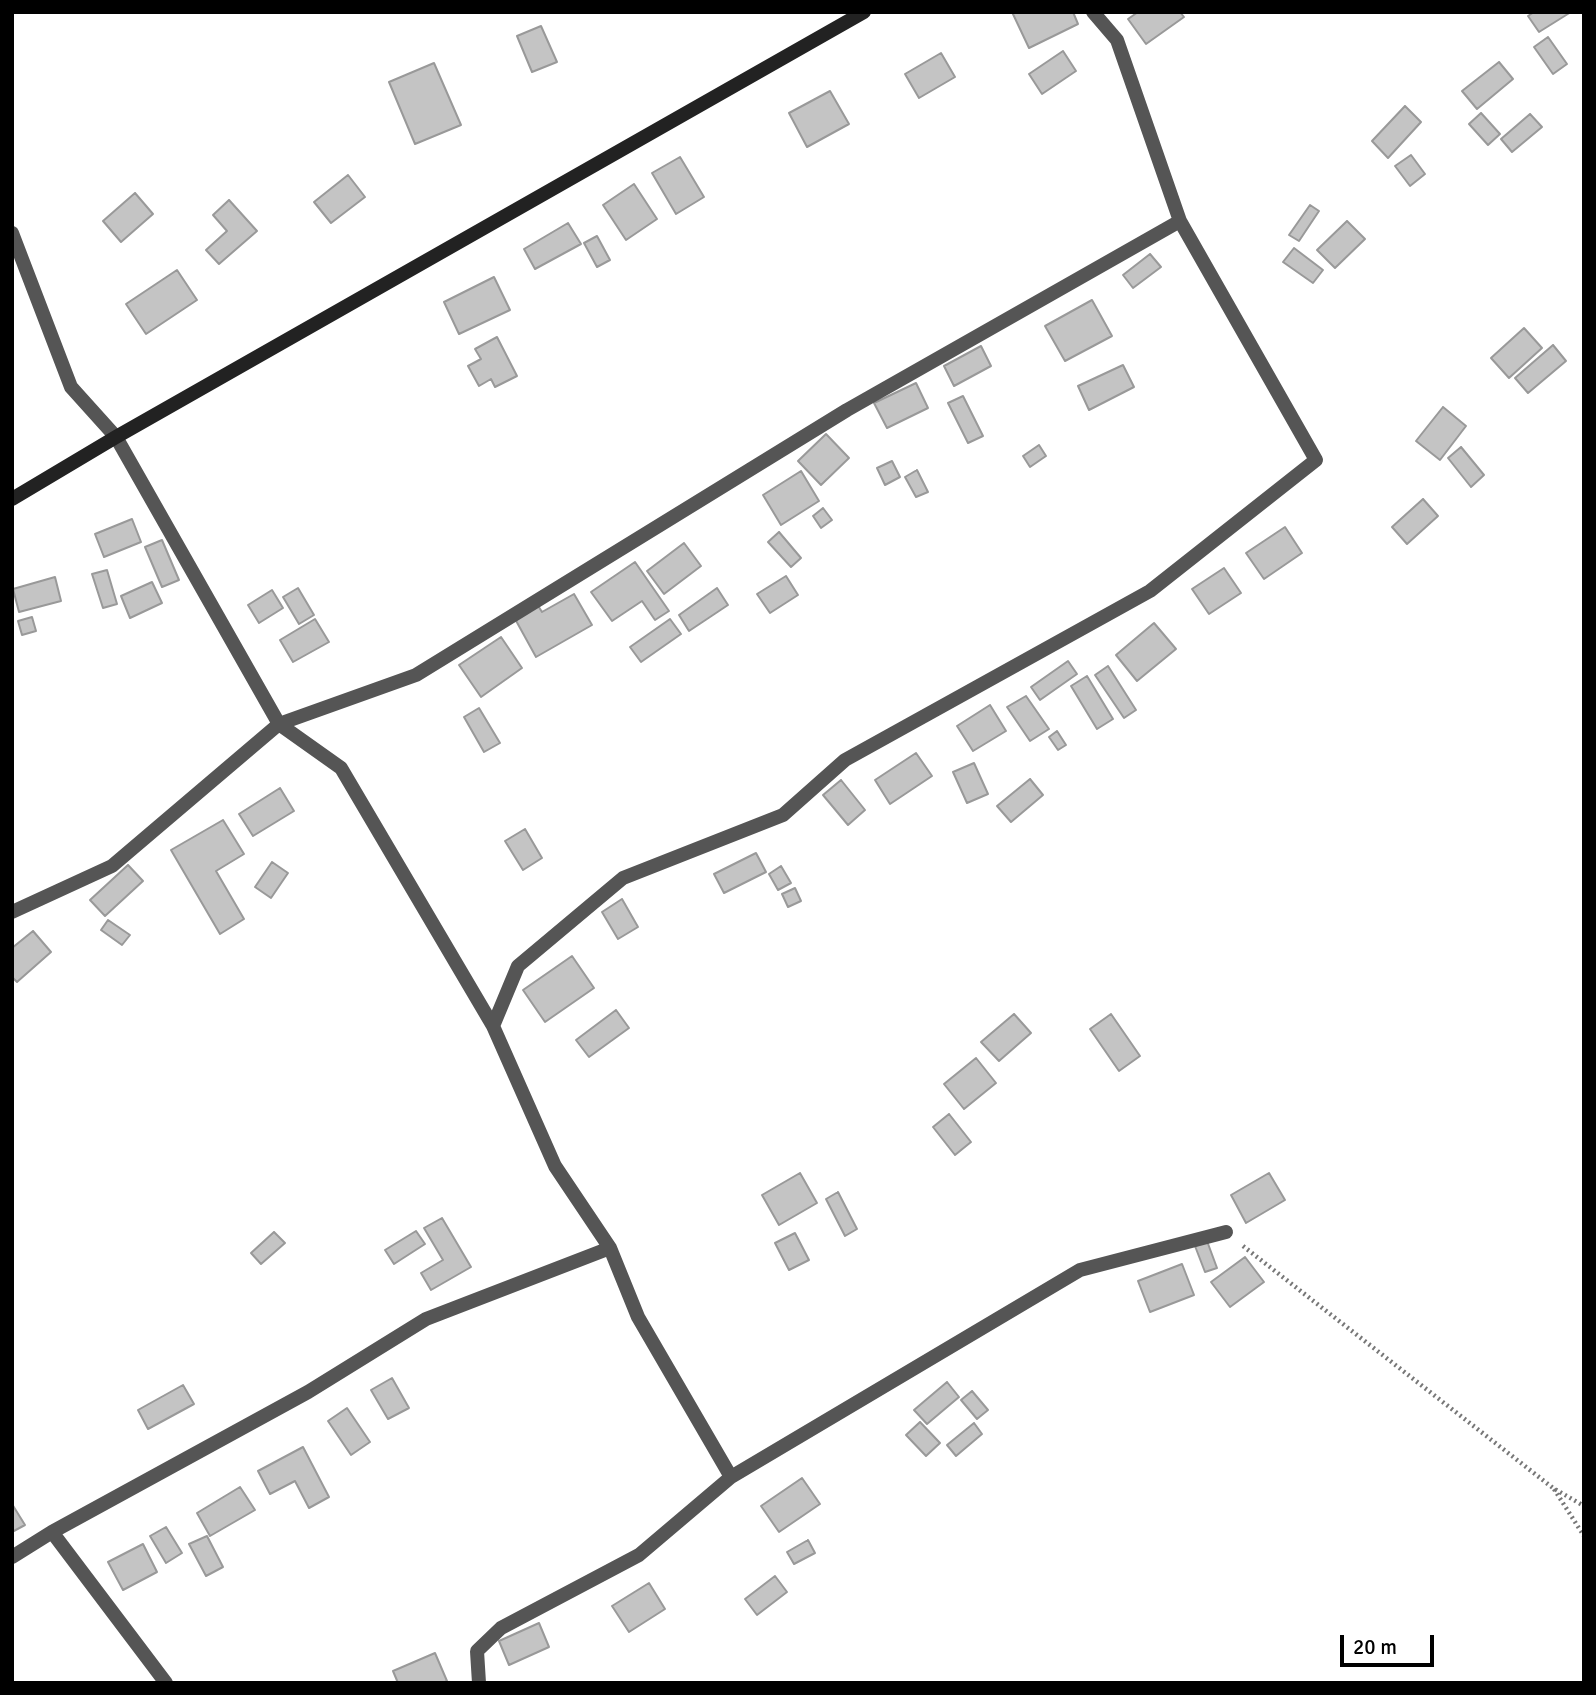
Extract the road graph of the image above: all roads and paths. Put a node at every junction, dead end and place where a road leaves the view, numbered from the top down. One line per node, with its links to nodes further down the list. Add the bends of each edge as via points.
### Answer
1 (864, 12): 5 (street)
2 (1093, 12): 3 (street, via 1116,40)
3 (1180, 221): 7 (street, via 847,410 416,675); 9 (street, via 1316,460 1150,591 845,760 783,816 622,878 518,966)
4 (12, 233): 5 (street, via 71,387)
5 (116, 437): 6 (street); 7 (street)
6 (12, 499)
7 (279, 724): 8 (street, via 112,866); 9 (street, via 341,768)
8 (12, 912)
9 (493, 1026): 11 (street, via 555,1166)
10 (1226, 1232): 12 (street, via 1080,1270); 13 (path)
11 (610, 1248): 12 (street, via 638,1317); 15 (street, via 426,1318 308,1392)
12 (731, 1477): 19 (street, via 639,1555 501,1628 477,1651)
13 (1553, 1488): 14 (path); 16 (path)
14 (1584, 1506)
15 (52, 1532): 17 (street); 18 (street)
16 (1584, 1536)
17 (12, 1557)
18 (166, 1683)
19 (479, 1683)

